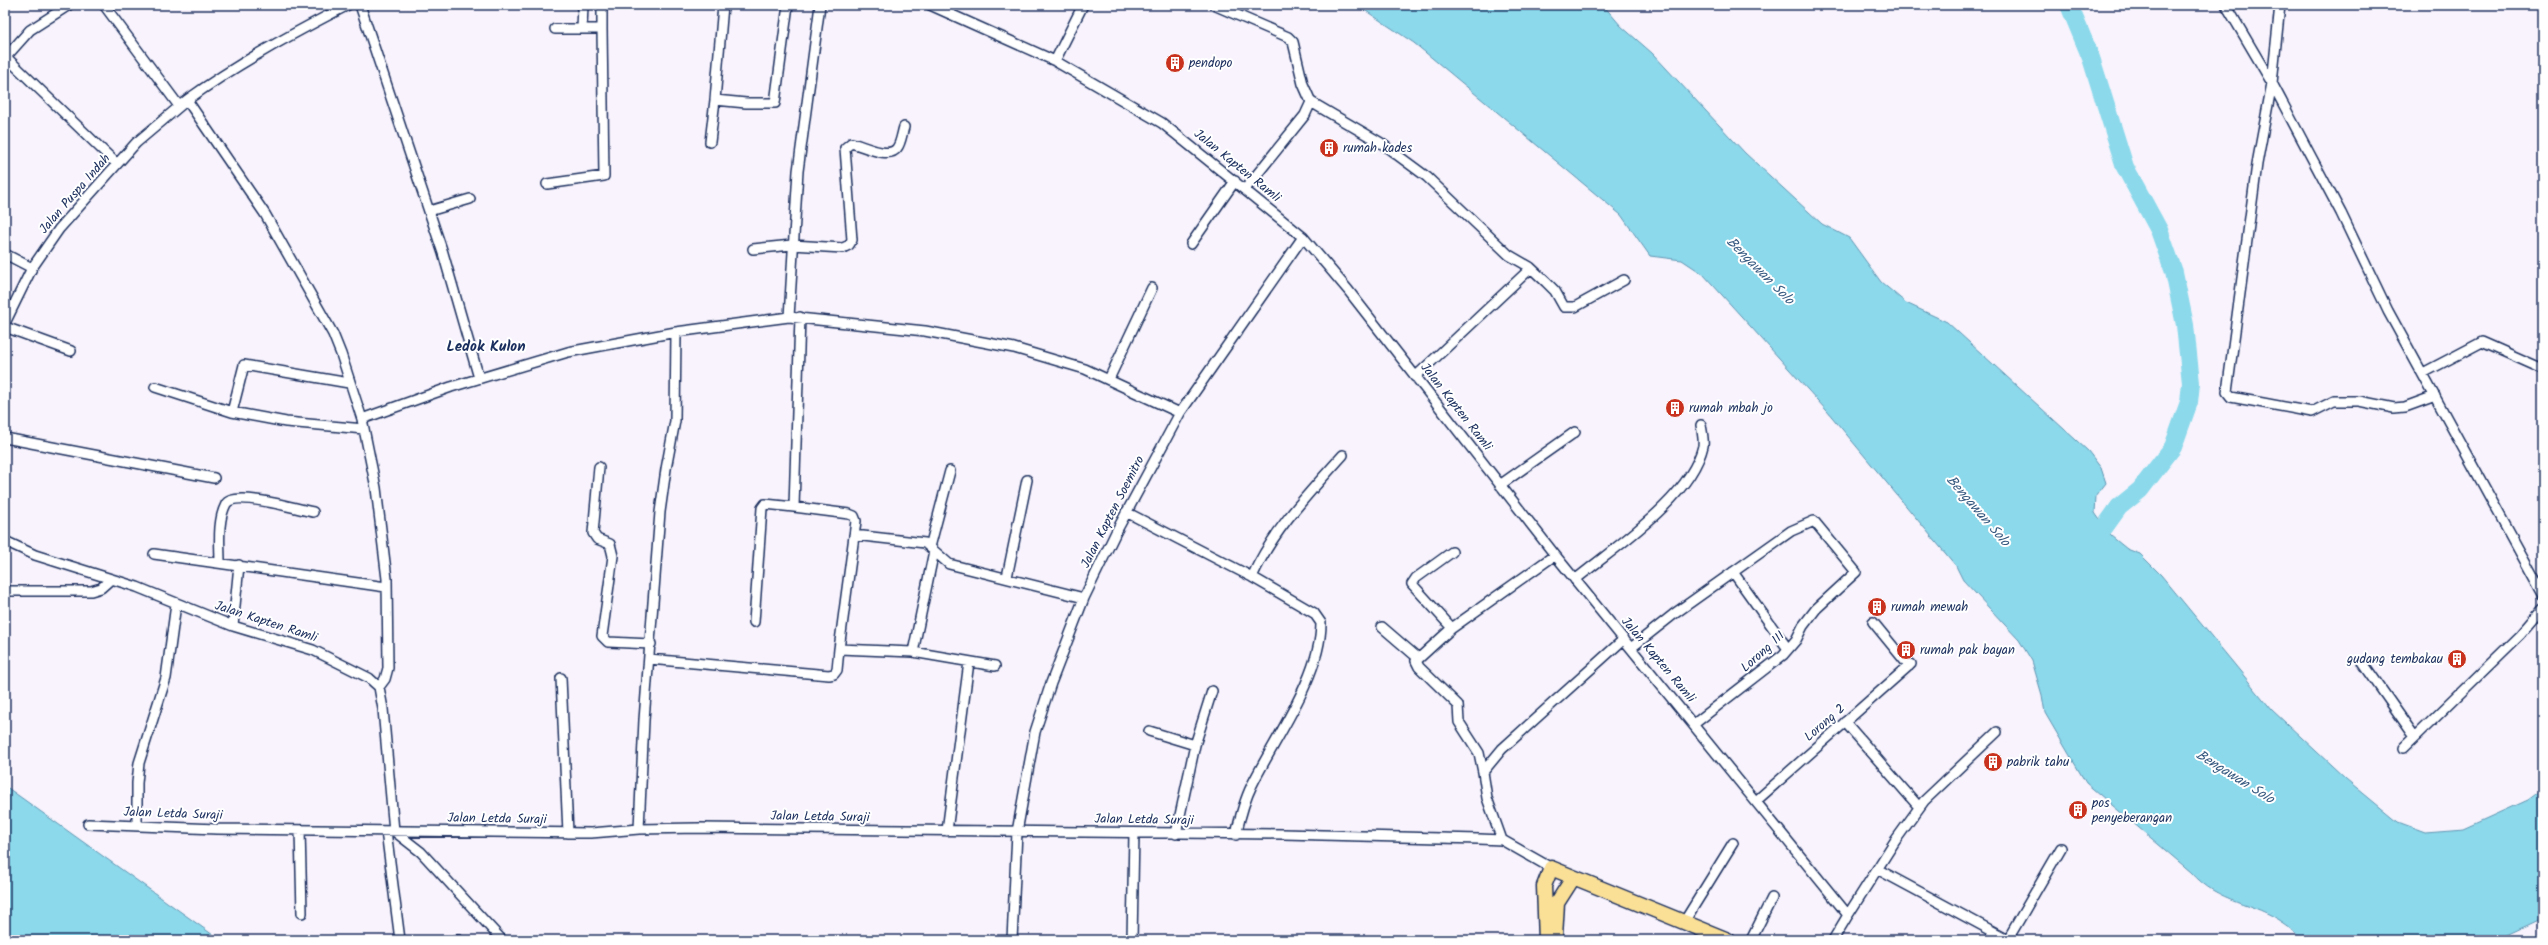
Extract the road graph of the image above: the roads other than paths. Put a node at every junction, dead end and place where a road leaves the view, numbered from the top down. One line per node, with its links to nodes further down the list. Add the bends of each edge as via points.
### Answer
1 (69, 5): 19 (street, via 30,30)
2 (104, 5): 25 (street)
3 (348, 5): 22 (street, Jalan Puspa Indah, via 291,33 228,70)
4 (360, 5): 33 (street)
5 (583, 5): 17 (street)
6 (602, 5): 18 (street)
7 (723, 5): 23 (street)
8 (788, 5): 23 (street, via 775,103)
9 (820, 5): 36 (street, via 798,171)
10 (930, 5): 15 (street, Jalan Kapten Ramli)
11 (1083, 5): 20 (street)
12 (1214, 5): 24 (street, via 1288,37 1293,42 1303,84)
13 (2226, 5): 21 (street)
14 (2280, 5): 21 (street)
15 (948, 9): 20 (street, Jalan Kapten Ramli)
16 (555, 29): 17 (street)
17 (582, 29): 18 (street)
18 (602, 29): 30 (street, via 604,176)
19 (5, 56): 28 (street)
20 (1055, 61): 29 (street, Jalan Kapten Ramli, via 1162,123)
21 (2272, 83): 50 (street); 56 (street, via 2257,164 2227,392 2231,397 2312,412 2334,401 2359,401 2394,408 2405,407)
22 (187, 100): 25 (street, Jalan Puspa Indah); 54 (street, via 249,190 282,244 333,334)
23 (715, 100): 27 (street)
24 (1311, 102): 31 (street, via 1305,115); 40 (street, via 1395,152 1441,189 1509,255)
25 (179, 106): 28 (street, Jalan Puspa Indah, via 136,143)
26 (904, 127): 36 (street, via 898,147 893,152 851,143 845,148 852,240 849,245 843,248)
27 (710, 142)
28 (117, 164): 39 (street, Jalan Puspa Indah, via 58,229)
29 (1235, 181): 31 (street, Jalan Kapten Ramli); 35 (street)
30 (547, 184)
31 (1246, 188): 34 (street, Jalan Kapten Ramli)
32 (470, 199): 33 (street)
33 (430, 211): 52 (street)
34 (1304, 237): 51 (street, Jalan Kapten Ramli); 58 (street, Jalan Kapten Soemitro)
35 (1191, 244)
36 (792, 245): 37 (street); 43 (street)
37 (753, 249)
38 (5, 254): 39 (street)
39 (32, 268): 45 (street, Jalan Puspa Indah)
40 (1531, 268): 41 (street, via 1555,291 1564,307 1575,307); 51 (street)
41 (1624, 280)
42 (1152, 288): 53 (street)
43 (789, 317): 44 (street); 47 (street)
44 (800, 317): 53 (street, via 926,331 975,340 1059,360); 70 (street)
45 (5, 323)
46 (5, 327): 48 (street)
47 (676, 332): 52 (street, via 568,352); 98 (street, via 675,422 660,512)
48 (71, 351)
49 (2543, 369): 50 (street, via 2482,342)
50 (2423, 373): 56 (street)
51 (1415, 377): 69 (street, Jalan Kapten Ramli)
52 (479, 378): 59 (street)
53 (1109, 379): 58 (street)
54 (349, 383): 57 (street, via 244,365); 59 (street)
55 (155, 387): 57 (street)
56 (2435, 396): 88 (street)
57 (232, 412): 61 (street, via 286,422)
58 (1180, 413): 72 (street, Jalan Kapten Soemitro)
59 (362, 419): 61 (street)
60 (1701, 425): 85 (street, via 1703,445 1694,468 1673,499)
61 (364, 428): 86 (street, via 376,488)
62 (1575, 432): 69 (street)
63 (5, 438): 67 (street)
64 (1343, 455): 83 (street, via 1277,533 1261,557)
65 (599, 467): 98 (street, via 593,533 597,539 610,544 613,556 602,636 608,642)
66 (950, 471): 75 (street)
67 (214, 478)
68 (1027, 480): 82 (street)
69 (1500, 485): 78 (street, Jalan Kapten Ramli)
70 (794, 507): 73 (street, via 854,516); 92 (street, via 767,504 762,508)
71 (313, 512): 79 (street, via 247,498 231,500 226,503 220,530)
72 (1126, 512): 83 (street); 89 (street, Jalan Kapten Soemitro)
73 (854, 535): 75 (street, via 925,543); 100 (street)
74 (5, 541): 84 (street, Jalan Kapten Ramli, via 35,555)
75 (932, 549): 82 (street, via 949,564); 102 (street)
76 (1452, 552): 96 (street, via 1416,578 1412,584)
77 (154, 554): 79 (street)
78 (1554, 556): 85 (street, Jalan Kapten Ramli); 96 (street)
79 (220, 563): 80 (street)
80 (239, 566): 86 (street); 94 (street)
81 (1733, 572): 99 (street); 101 (street); 101 (street, Lorong III, via 1791,531 1814,521 1856,572 1816,609)
82 (1007, 577): 89 (street)
83 (1252, 577): 131 (street, via 1314,613 1321,630 1316,656 1293,709 1251,786 1242,808)
84 (110, 580): 87 (street, via 101,588 86,592); 90 (street, Jalan Kapten Ramli, via 137,587)
85 (1575, 580): 97 (street, Jalan Kapten Ramli)
86 (386, 587): 109 (street, via 388,668)
87 (5, 591)
88 (2543, 594)
89 (1084, 598): 127 (street, Jalan Kapten Soemitro, via 1035,732)
90 (176, 604): 94 (street, Jalan Kapten Ramli); 122 (street, via 166,678 139,763)
91 (2543, 608): 115 (street, via 2520,635)
92 (754, 622)
93 (1873, 622): 111 (street, Lorong 2, via 1910,665)
94 (233, 626): 109 (street, Jalan Kapten Ramli, via 313,650 368,678)
95 (1382, 626): 103 (street)
96 (1452, 628): 103 (street)
97 (1624, 639): 99 (street, Jalan Kapten Ramli); 118 (street, via 1502,749)
98 (651, 644): 104 (street)
99 (1631, 648): 112 (street, Jalan Kapten Ramli)
100 (839, 649): 102 (street); 104 (street, via 837,670 829,676)
101 (1788, 649): 112 (street, Lorong III, via 1763,672)
102 (913, 652): 105 (street)
103 (1418, 658): 118 (street, via 1419,667 1458,705 1460,722 1479,753)
104 (649, 659): 123 (street)
105 (969, 662): 107 (street); 126 (street)
106 (2362, 663): 115 (street)
107 (995, 666)
108 (561, 678): 128 (street)
109 (380, 687): 125 (street, via 387,734)
110 (1212, 691): 116 (street)
111 (1845, 722): 119 (street, Lorong 2); 120 (street)
112 (1694, 724): 119 (street, Jalan Kapten Ramli)
113 (1149, 731): 116 (street)
114 (1997, 732): 120 (street)
115 (2415, 737): 117 (street)
116 (1195, 745): 130 (street)
117 (2404, 748)
118 (1483, 772): 132 (street)
119 (1756, 801): 142 (street, Jalan Kapten Ramli)
120 (1919, 807): 136 (street)
121 (88, 824): 122 (street, Jalan Letda Suraji)
122 (137, 826): 124 (street, Jalan Letda Suraji)
123 (639, 829): 126 (street, Jalan Letda Suraji); 128 (street, Jalan Letda Suraji)
124 (300, 830): 125 (street, Jalan Letda Suraji); 141 (street)
125 (390, 831): 128 (street, Jalan Letda Suraji); 145 (street); 146 (street, via 421,852)
126 (947, 831): 127 (street, Jalan Letda Suraji)
127 (1017, 832): 129 (street, Jalan Letda Suraji); 147 (street, Jalan Kapten Soemitro)
128 (568, 833)
129 (1134, 833): 130 (street, Jalan Letda Suraji); 148 (street)
130 (1176, 834): 131 (street, Jalan Letda Suraji)
131 (1236, 834): 132 (street, Jalan Letda Suraji)
132 (1498, 840): 135 (street, Jalan Letda Suraji)
133 (1733, 843): 143 (street)
134 (2061, 848): 154 (street)
135 (1549, 866): 137 (main road); 139 (main road)
136 (1877, 869): 142 (street); 154 (street)
137 (1573, 878): 138 (main road); 143 (main road)
138 (1561, 894): 139 (main road); 150 (main road, via 1556,909)
139 (1545, 896): 149 (main road)
140 (1772, 898): 152 (street)
141 (302, 913)
142 (1848, 915): 153 (street)
143 (1684, 922): 144 (main road)
144 (1708, 936): 151 (main road)
145 (400, 940)
146 (502, 940)
147 (1012, 940)
148 (1132, 940)
149 (1546, 940)
150 (1555, 940)
151 (1728, 940)
152 (1751, 940)
153 (1833, 940)
154 (2008, 940)

